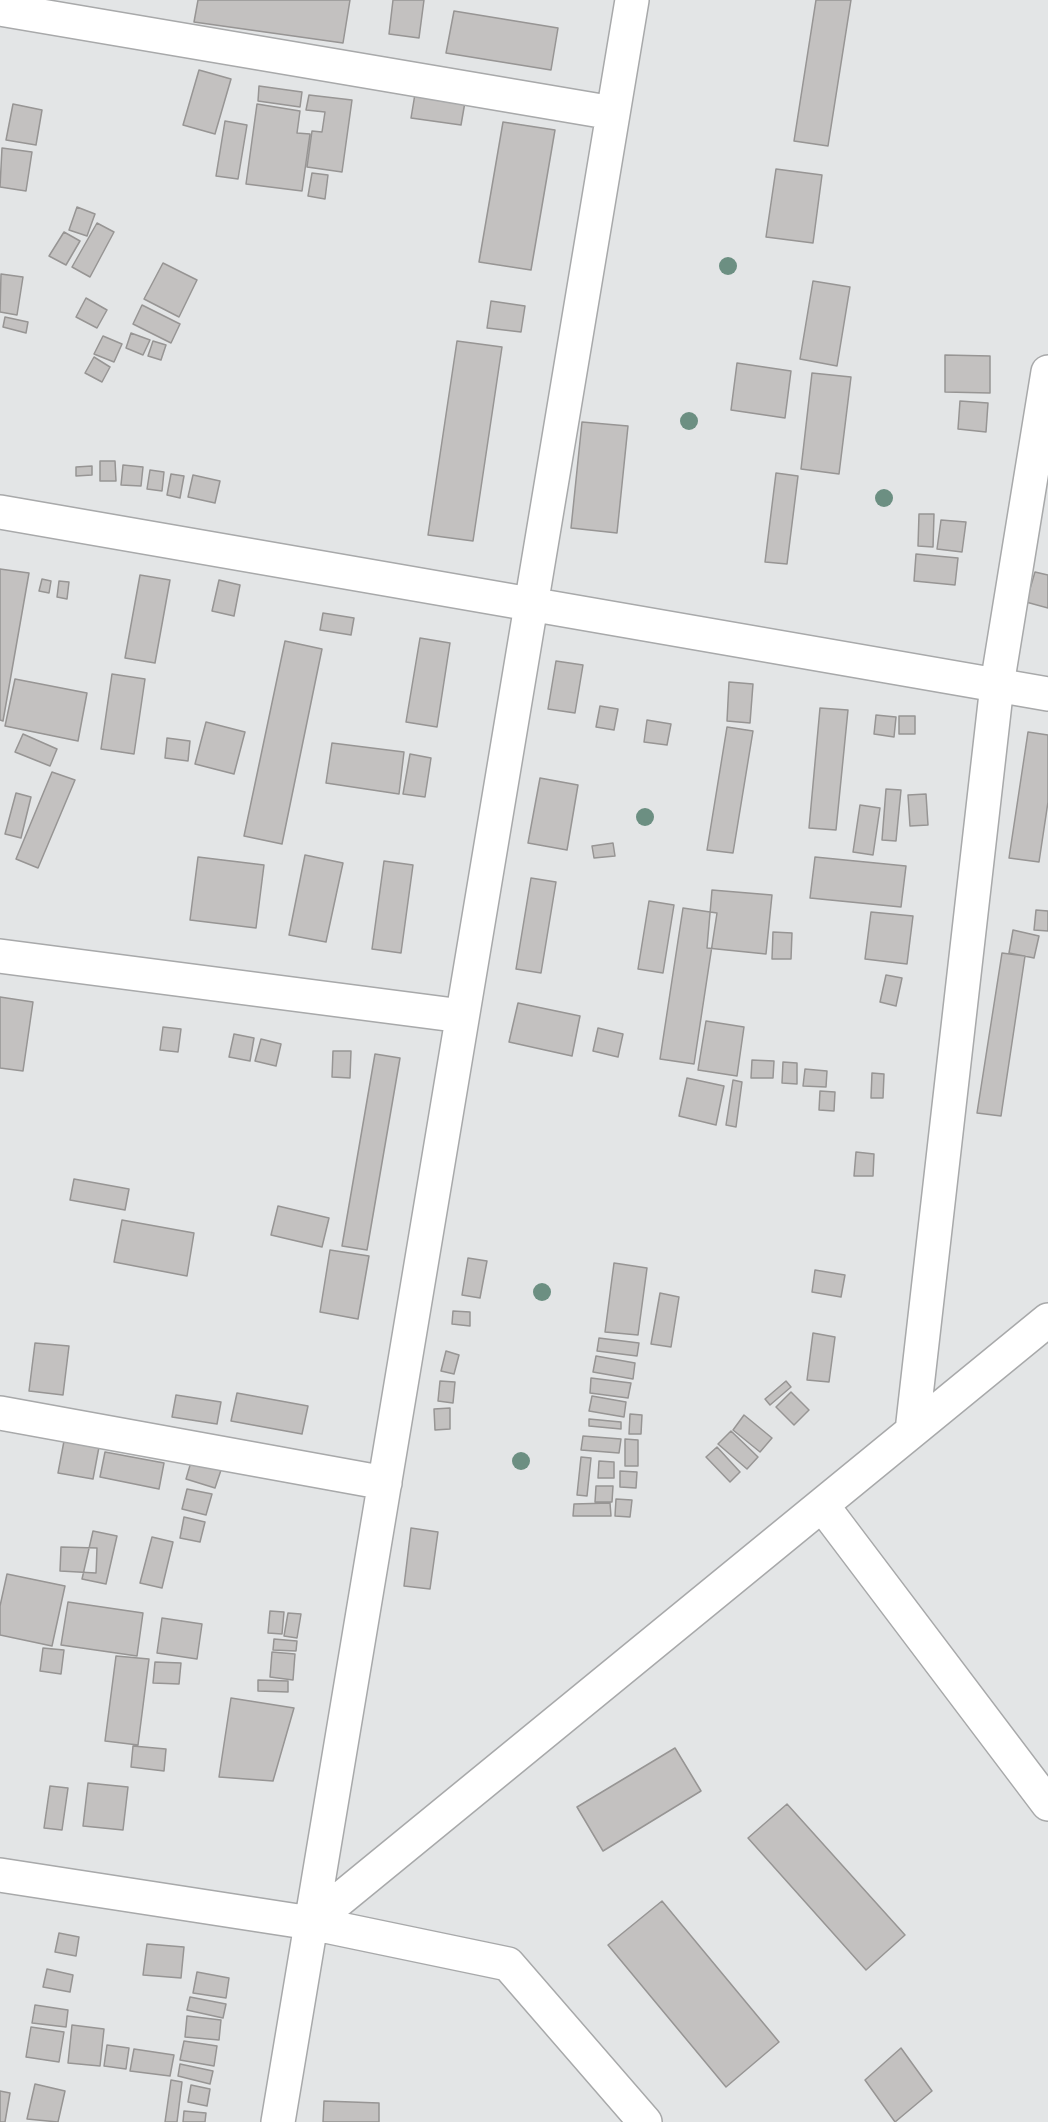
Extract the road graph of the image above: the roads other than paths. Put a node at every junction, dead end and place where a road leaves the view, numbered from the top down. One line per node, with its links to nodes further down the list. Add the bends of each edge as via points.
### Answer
1 (632, 0): 3 (street)
2 (0, 9): 3 (street)
3 (613, 113): 6 (street)
4 (1048, 372): 7 (street)
5 (0, 512): 6 (street)
6 (531, 604): 7 (street); 10 (street)
7 (997, 686): 8 (street); 13 (street)
8 (1048, 694)
9 (0, 956): 10 (street)
10 (462, 1016): 14 (street)
11 (1048, 1320): 13 (street)
12 (0, 1413): 14 (street)
13 (912, 1431): 15 (street)
14 (384, 1483): 18 (street)
15 (822, 1505): 16 (street); 18 (street)
16 (1048, 1804)
17 (0, 1875): 18 (street)
18 (311, 1923): 19 (street); 20 (street, via 508,1964)
19 (278, 2122)
20 (645, 2122)

